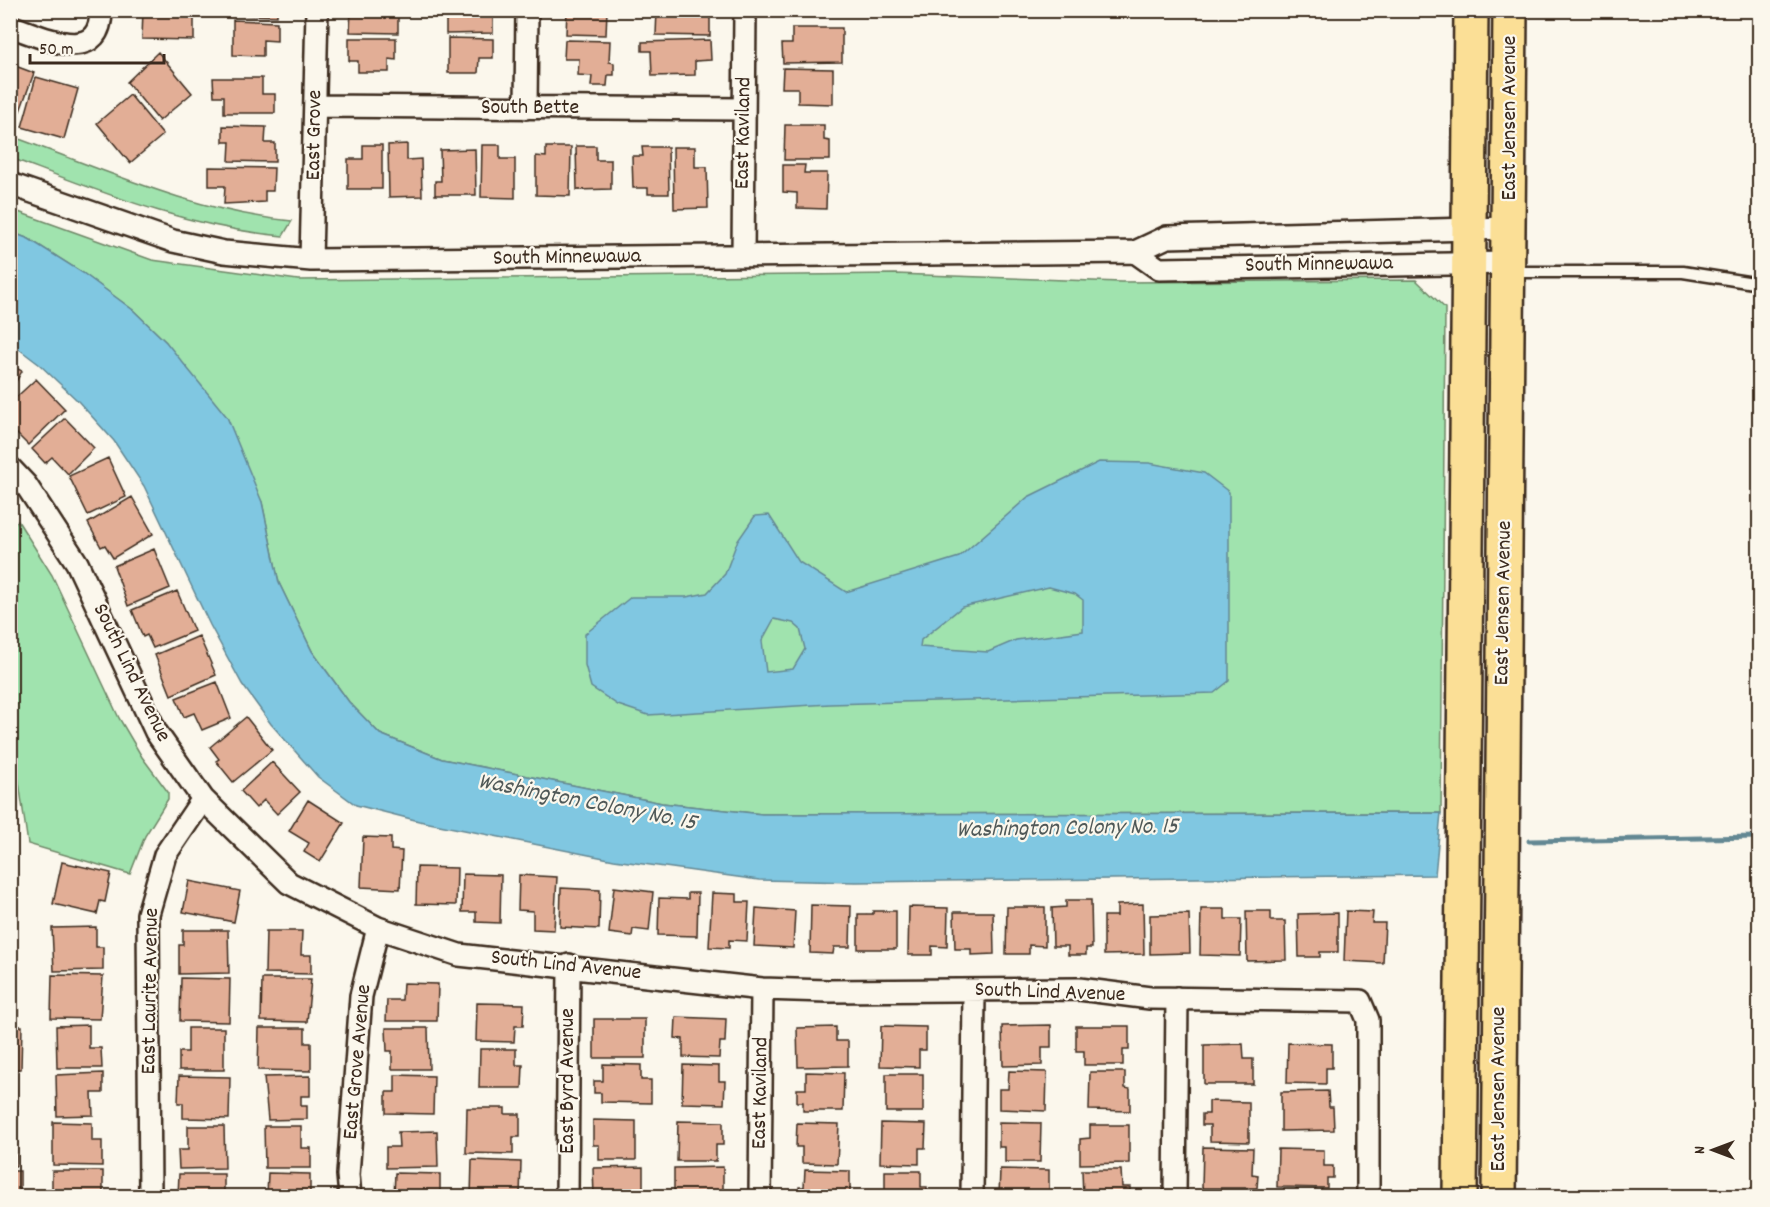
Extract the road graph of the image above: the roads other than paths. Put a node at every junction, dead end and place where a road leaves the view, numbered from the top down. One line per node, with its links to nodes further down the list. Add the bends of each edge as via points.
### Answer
1 (101, 10): 7 (street, via 99,31 93,40 71,44)
2 (317, 10): 8 (street, East Grove)
3 (528, 10): 9 (street)
4 (745, 10): 10 (street, East Kaviland)
5 (1471, 10): 13 (main road, East Jensen Avenue)
6 (1510, 10): 12 (main road, East Jensen Avenue)
7 (10, 26)
8 (316, 106): 9 (street, South Bette); 16 (street, East Grove)
9 (526, 108): 10 (street, South Bette)
10 (744, 109): 15 (street, East Kaviland)
11 (10, 184): 16 (street, South Minnewawa, via 174,241 224,252)
12 (1509, 228): 13 (street, South Minnewawa); 18 (main road, East Jensen Avenue)
13 (1469, 229): 14 (street, South Minnewawa, via 1167,237); 17 (main road, East Jensen Avenue)
14 (1135, 252): 15 (street, South Minnewawa); 17 (street, South Minnewawa, via 1160,269)
15 (743, 256): 16 (street, South Minnewawa)
16 (311, 260)
17 (1469, 262): 18 (street, South Minnewawa); 34 (main road, East Jensen Avenue)
18 (1508, 267): 19 (lane, via 1683,273); 35 (main road, East Jensen Avenue)
19 (1760, 284)
20 (10, 468): 21 (street, South Lind Avenue, via 26,485 77,563 156,732)
21 (203, 800): 22 (street, South Lind Avenue, via 289,883); 27 (street, East Laurite Avenue, via 165,855 148,914)
22 (378, 928): 23 (street, South Lind Avenue, via 459,955); 28 (street, East Grove Avenue, via 361,996 348,1175)
23 (569, 965): 24 (street, South Lind Avenue); 29 (street, East Byrd Avenue)
24 (762, 989): 25 (street, South Lind Avenue); 30 (street, East Kaviland)
25 (974, 990): 26 (street, South Lind Avenue, via 1079,989); 31 (street)
26 (1177, 998): 32 (street); 33 (street, South Lind Avenue, via 1360,1001 1368,1020)
27 (150, 1197)
28 (350, 1197)
29 (567, 1197)
30 (760, 1197)
31 (972, 1197)
32 (1175, 1197)
33 (1368, 1197)
34 (1460, 1197)
35 (1499, 1197)

